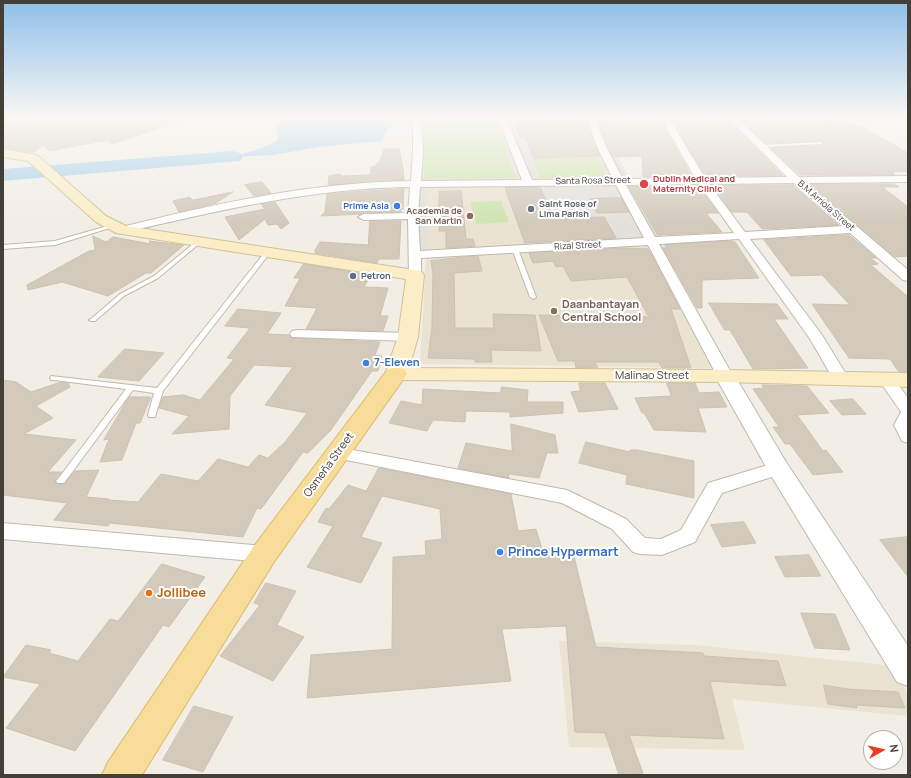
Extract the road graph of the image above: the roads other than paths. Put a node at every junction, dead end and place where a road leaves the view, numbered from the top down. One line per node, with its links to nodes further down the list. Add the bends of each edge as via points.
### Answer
1 (418, 152): 12 (street, Osmeña Street)
2 (516, 152): 11 (street)
3 (606, 152): 10 (street)
4 (685, 152): 9 (street)
5 (769, 152): 7 (street, B.M Arriola Street)
6 (3, 153): 15 (main road, via 29,156 40,163 101,219)
7 (795, 179): 8 (street, Santa Rosa Street); 9 (street, Santa Rosa Street); 16 (street, B.M Arriola Street)
8 (908, 179)
9 (701, 180): 10 (street, Santa Rosa Street); 17 (street)
10 (619, 181): 11 (street, Santa Rosa Street); 19 (street)
11 (528, 182): 12 (street, Santa Rosa Street)
12 (415, 183): 13 (street, Osmeña Street); 15 (street, Santa Rosa Street, via 336,188)
13 (413, 216): 14 (street); 23 (street, Osmeña Street)
14 (364, 217)
15 (118, 228): 18 (main road); 20 (lane, via 55,243)
16 (853, 229): 17 (street, Rizal Street); 25 (street, B.M Arriola Street)
17 (741, 236): 19 (street, Rizal Street); 35 (street, via 817,338)
18 (198, 242): 22 (main road); 29 (lane, via 156,277 122,295)
19 (654, 242): 21 (street, Rizal Street); 33 (street)
20 (3, 247)
21 (515, 250): 23 (street, Rizal Street); 28 (lane)
22 (268, 253): 26 (main road); 38 (lane)
23 (416, 254): 26 (street, Osmeña Street)
24 (908, 260): 25 (street)
25 (889, 261): 27 (street, B.M Arriola Street)
26 (416, 275): 31 (main road, Osmeña Street)
27 (908, 277)
28 (533, 297)
29 (93, 320)
30 (297, 334): 31 (street)
31 (408, 337): 32 (main road, Osmeña Street)
32 (396, 374): 33 (main road, Malinao Street); 43 (main road, Osmeña Street)
33 (725, 376): 35 (main road, Malinao Street); 44 (street)
34 (54, 378): 37 (lane)
35 (841, 379): 36 (main road, Malinao Street)
36 (898, 380): 39 (street)
37 (131, 388): 38 (lane); 45 (lane)
38 (159, 391): 41 (lane)
39 (908, 410)
40 (908, 414): 42 (street, via 903,425)
41 (152, 415)
42 (908, 436)
43 (337, 453): 44 (street, via 567,497 619,524 640,546 662,547 688,536 714,488); 47 (main road, Osmeña Street)
44 (778, 468): 48 (street)
45 (61, 481)
46 (3, 531): 47 (street)
47 (264, 554): 49 (main road, Osmeña Street)
48 (908, 672)
49 (121, 775)

